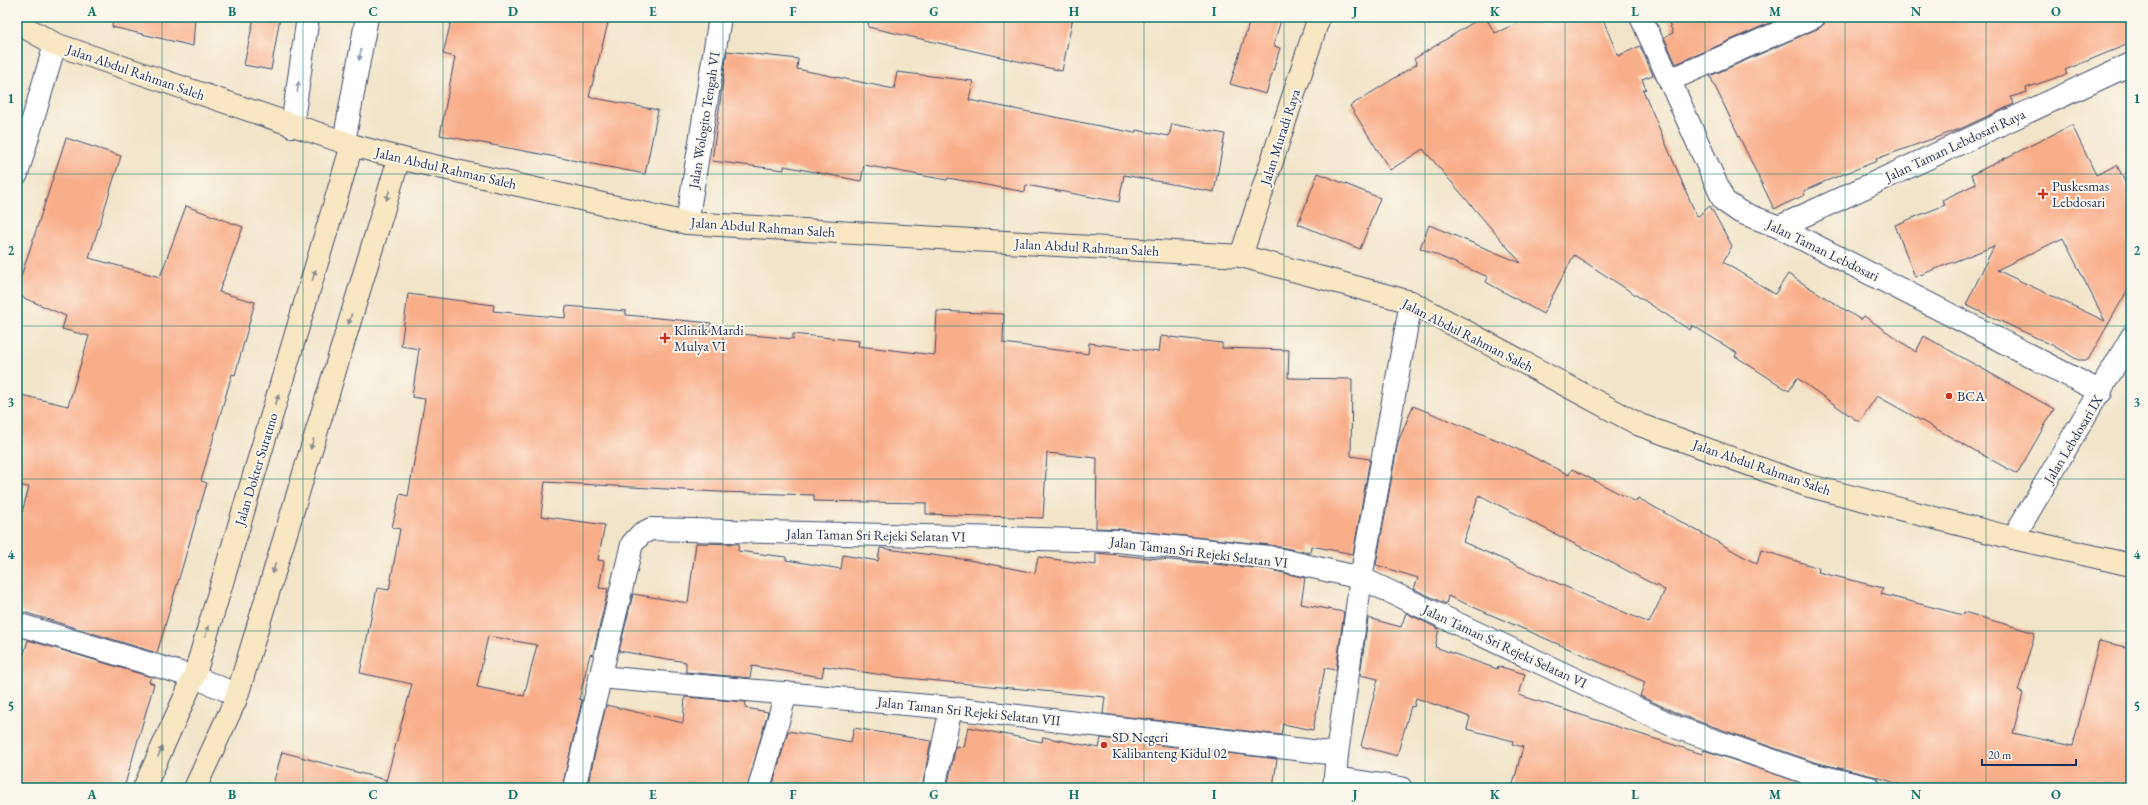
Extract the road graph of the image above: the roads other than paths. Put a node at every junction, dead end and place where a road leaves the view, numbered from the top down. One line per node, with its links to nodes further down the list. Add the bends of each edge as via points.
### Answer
1 (308, 17): 11 (street, one-way to 1)
2 (367, 17): 12 (street, Jalan Dokter Suratmo, one-way to 12)
3 (720, 17): 15 (street, Jalan Wologito Tengah VI)
4 (1319, 17): 17 (street, Jalan Muradi Raya)
5 (1641, 17): 10 (street, Jalan Taman Lebdosari)
6 (1814, 17): 10 (street)
7 (17, 23): 8 (street, Jalan Abdul Rahman Saleh)
8 (55, 44): 11 (street, Jalan Abdul Rahman Saleh); 14 (street)
9 (2131, 64): 16 (street, Jalan Taman Lebdosari Raya)
10 (1670, 80): 16 (street, Jalan Taman Lebdosari, via 1724,201 1740,212)
11 (292, 126): 12 (street, Jalan Abdul Rahman Saleh)
12 (348, 144): 13 (street, Jalan Abdul Rahman Saleh); 25 (street, Jalan Dokter Suratmo, one-way to 12)
13 (399, 158): 15 (street, Jalan Abdul Rahman Saleh); 28 (street, one-way to 28)
14 (17, 174)
15 (687, 223): 17 (street, Jalan Abdul Rahman Saleh)
16 (1779, 227): 20 (street, Jalan Taman Lebdosari)
17 (1241, 256): 18 (street, Jalan Abdul Rahman Saleh)
18 (1411, 302): 21 (street, Jalan Abdul Rahman Saleh, via 1640,424 1806,485); 23 (street)
19 (2131, 338): 20 (street, Jalan Lebdosari IX)
20 (2101, 392): 21 (street, Jalan Lebdosari IX)
21 (2013, 538): 22 (street, Jalan Abdul Rahman Saleh)
22 (2131, 565)
23 (1361, 578): 26 (street, Jalan Taman Sri Rejeki Selatan VI, via 1269,557 1118,541 651,529 641,534 632,544); 30 (street); 38 (street, Jalan Taman Sri Rejeki Selatan VI, via 1678,728 1811,774)
24 (17, 624): 25 (street)
25 (194, 677): 28 (street); 32 (street, Jalan Dokter Suratmo, one-way to 25)
26 (600, 677): 27 (street, Jalan Taman Sri Rejeki Selatan VII); 34 (street)
27 (786, 693): 29 (street, Jalan Taman Sri Rejeki Selatan VII); 35 (street)
28 (236, 694): 33 (street)
29 (951, 708): 30 (street, Jalan Taman Sri Rejeki Selatan VII); 36 (street)
30 (1337, 754): 31 (street)
31 (1335, 783): 37 (street)
32 (144, 788)
33 (195, 788)
34 (574, 788)
35 (759, 788)
36 (934, 788)
37 (1401, 788)
38 (1870, 788)

